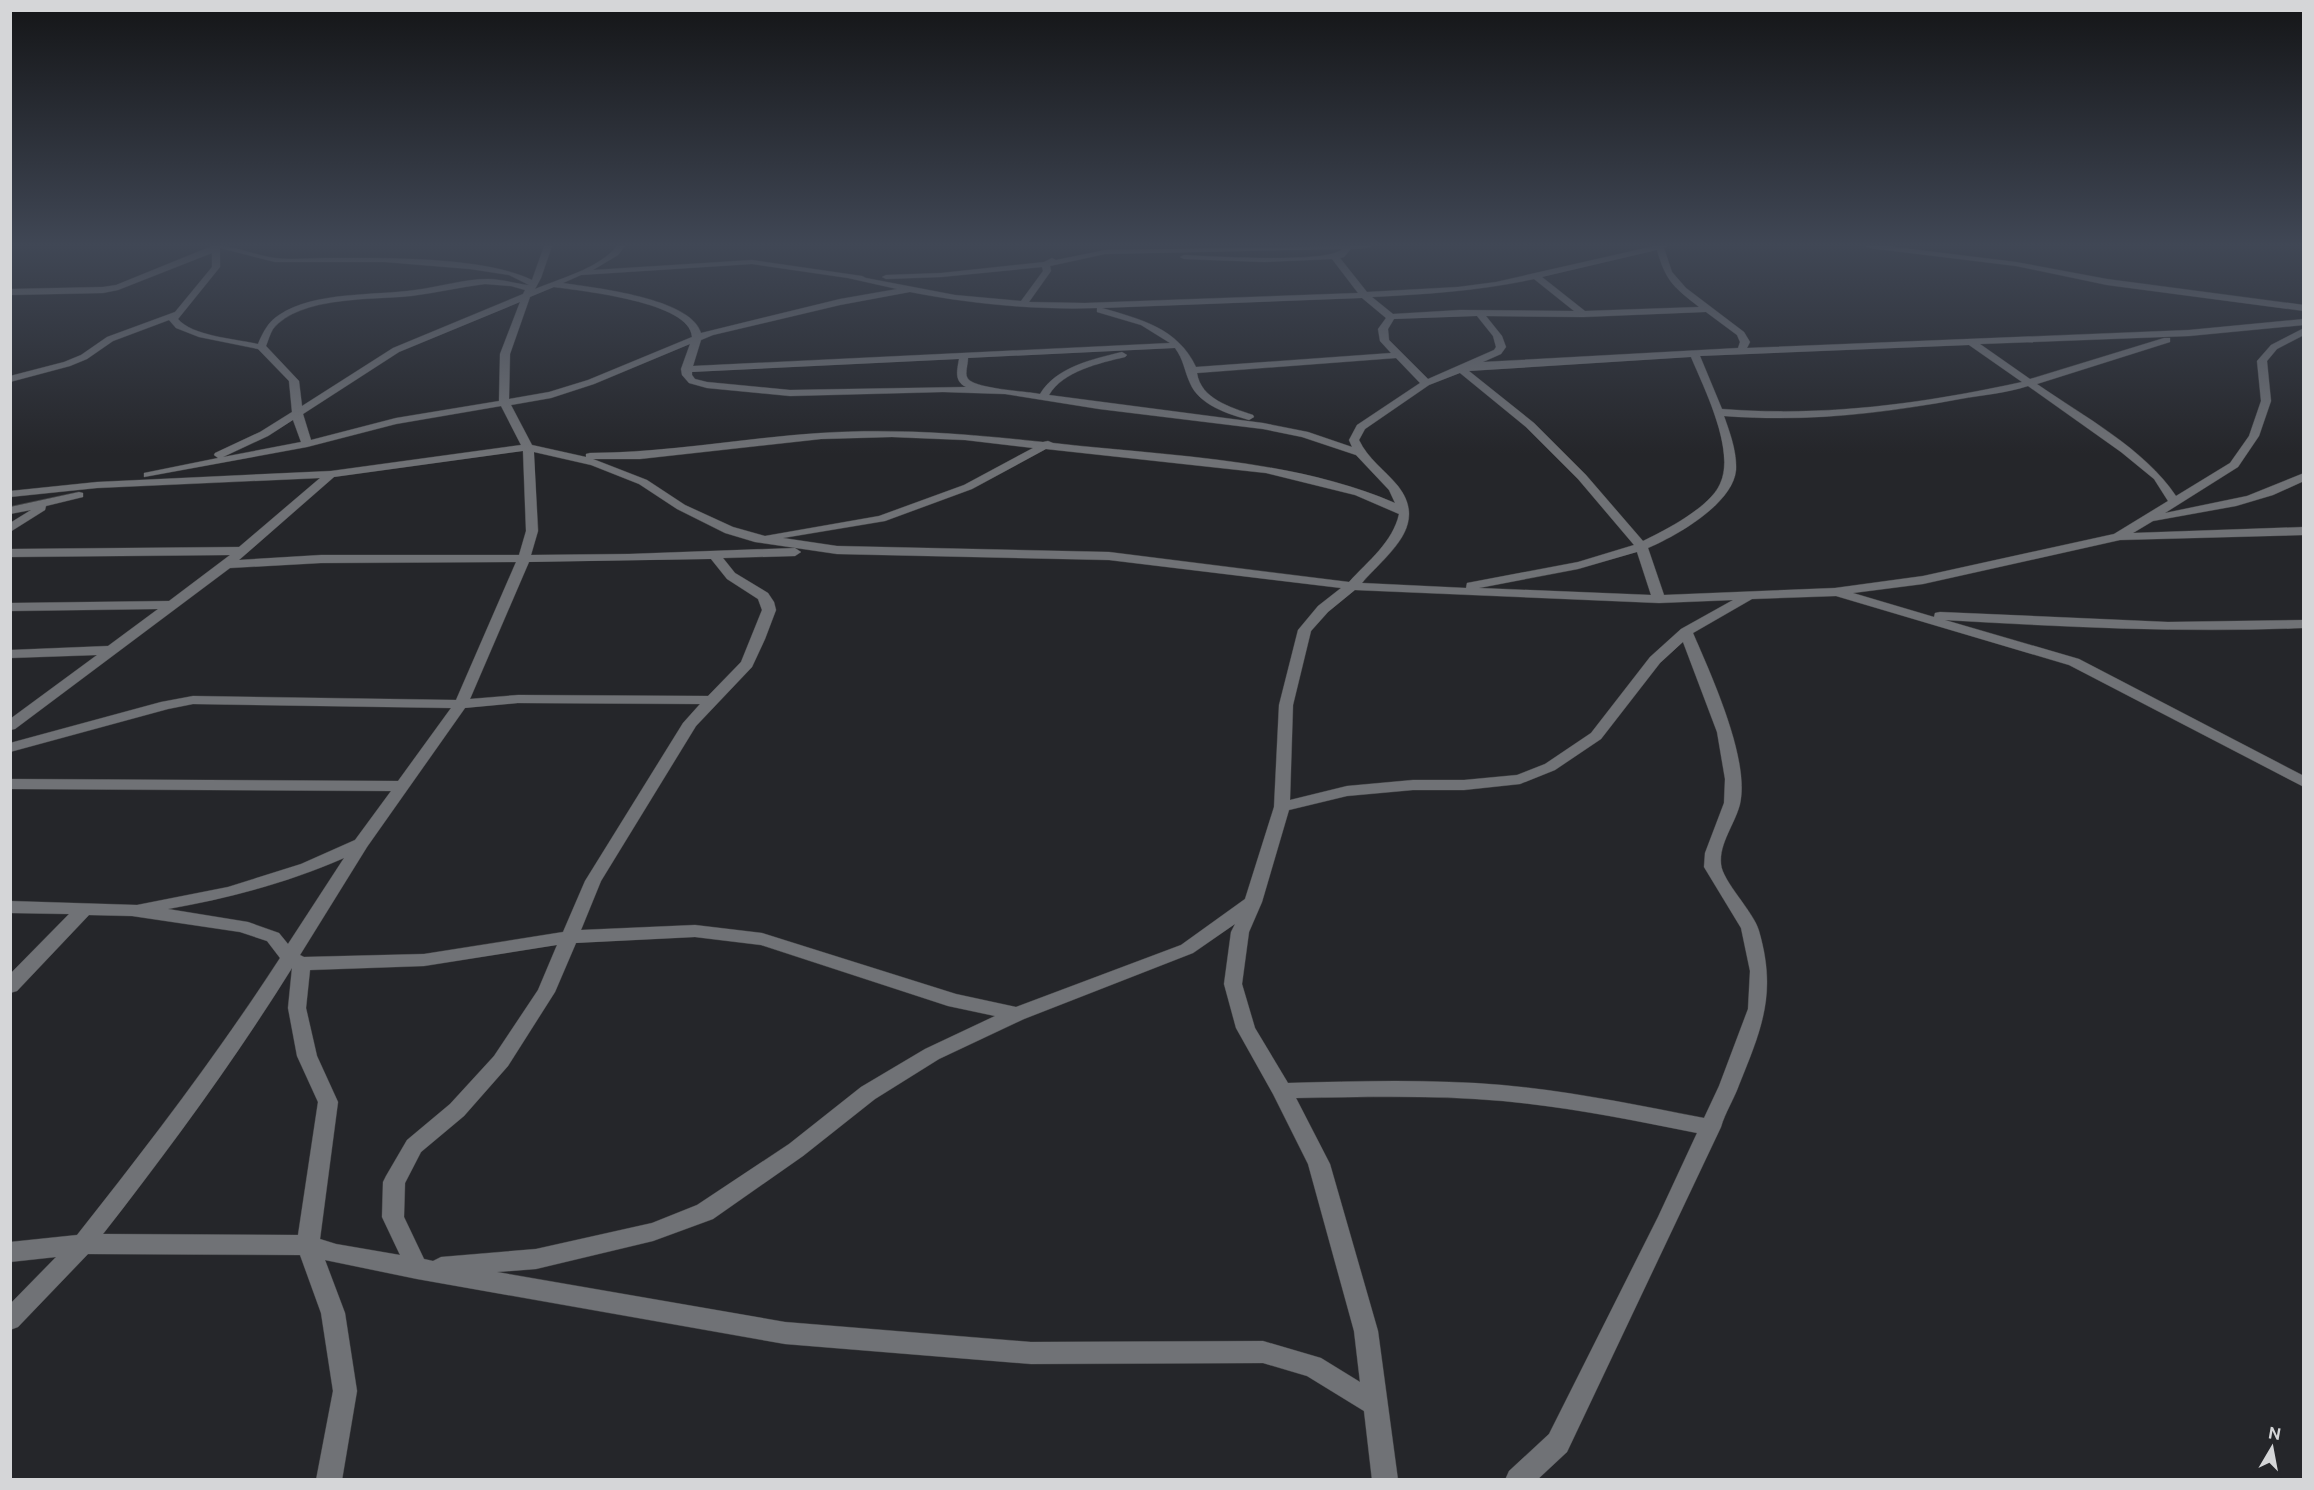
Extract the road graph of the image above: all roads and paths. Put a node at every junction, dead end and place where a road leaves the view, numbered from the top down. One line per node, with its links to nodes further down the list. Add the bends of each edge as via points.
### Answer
1 (172, 316): 27 (street, via 110,339 75,361)
2 (175, 316): 19 (street, via 173,319 179,326 202,335)
3 (288, 316): 19 (street, via 267,328)
4 (473, 316): 33 (street, via 396,350)
5 (520, 316): 32 (street, via 504,354)
6 (682, 316): 16 (street, via 694,324)
7 (781, 316): 16 (street)
8 (1119, 316): 18 (street, via 1157,328)
9 (1423, 316): 12 (street)
10 (1481, 316): 25 (street, via 1501,347)
11 (1716, 316): 20 (street, via 1741,334 1745,342)
12 (1391, 317): 23 (street, via 1383,335)
13 (2304, 322): 15 (street)
14 (2304, 331): 47 (street, via 2274,347 2262,361 2266,401 2254,436 2234,465)
15 (2188, 333): 17 (street); 28 (street)
16 (695, 338): 24 (street); 32 (street, via 573,389)
17 (1971, 342): 20 (street); 28 (street)
18 (1173, 344): 22 (street); 26 (street, via 1186,356); 31 (street, via 1092,363 1057,381)
19 (261, 347): 33 (street, via 294,381)
20 (1740, 351): 21 (street)
21 (1694, 353): 25 (street); 34 (street)
22 (964, 355): 24 (street); 30 (street, via 961,376)
23 (1400, 355): 26 (street); 29 (street)
24 (686, 369): 30 (street, via 692,381 745,390 790,393)
25 (1461, 369): 29 (street); 55 (street, via 1545,440)
26 (1192, 370): 35 (street, via 1195,384 1205,396 1226,409)
27 (10, 379)
28 (2031, 382): 34 (street, via 1902,407 1828,415); 47 (street, via 2158,477)
29 (1426, 383): 39 (street, via 1361,427 1354,440)
30 (978, 389): 31 (street)
31 (1042, 397): 35 (street)
32 (504, 402): 36 (street, via 396,421); 38 (street)
33 (298, 412): 36 (street); 41 (street, via 264,434)
34 (1718, 412): 55 (street, via 1731,468 1726,487 1684,523)
35 (1304, 434): 39 (street)
36 (307, 444): 41 (street)
37 (1048, 444): 40 (street, via 965,436 849,435 640,456); 49 (street, via 1266,470 1359,492); 54 (street, via 968,487 881,519)
38 (528, 447): 40 (street); 42 (street); 60 (street, via 532,531)
39 (1360, 453): 49 (street, via 1394,489)
40 (566, 456): 54 (street, via 643,482 681,507)
41 (185, 468): 44 (street)
42 (331, 474): 44 (street); 57 (street)
43 (2304, 476): 50 (street, via 2284,487 2220,506)
44 (102, 485): 45 (street); 46 (street)
45 (10, 494)
46 (51, 502): 48 (street); 51 (street)
47 (2175, 503): 50 (street)
48 (10, 511)
49 (1405, 512): 62 (street, via 1394,541)
50 (2147, 519): 53 (street)
51 (10, 529)
52 (2304, 531): 53 (street)
53 (2118, 537): 64 (street, via 1923,580)
54 (755, 538): 56 (street)
55 (1641, 546): 63 (street, via 1610,557); 66 (street)
56 (837, 550): 59 (street); 62 (street, via 1110,556)
57 (242, 551): 58 (street); 61 (street)
58 (10, 553)
59 (714, 555): 60 (street); 74 (street, via 731,576 763,596 769,610 747,664)
60 (524, 558): 61 (street); 75 (street)
61 (227, 564): 67 (street)
62 (1352, 586): 63 (street); 82 (street, via 1323,609 1305,630 1286,705)
63 (1450, 590): 66 (street)
64 (1835, 592): 65 (street); 69 (street)
65 (1748, 596): 66 (street); 71 (street)
66 (1659, 599)
67 (174, 605): 68 (street); 72 (street)
68 (10, 606)
69 (1911, 615): 70 (street, via 2071,624); 79 (street, via 2074,662)
70 (2304, 624)
71 (1686, 632): 82 (street, via 1655,660 1596,736 1550,767 1520,779 1347,791); 93 (street, via 1724,732 1733,779 1732,803 1713,853 1712,867 1750,928 1759,971 1758,1009)
72 (111, 650): 73 (street); 76 (street)
73 (10, 654)
74 (712, 700): 75 (street, via 518,699); 88 (street, via 690,723 599,871)
75 (461, 704): 78 (street, via 193,700); 81 (street)
76 (17, 716): 77 (street)
77 (10, 726)
78 (10, 748)
79 (2304, 782)
80 (10, 784): 81 (street)
81 (403, 786): 83 (street)
82 (1282, 807): 84 (street)
83 (362, 844): 87 (street, via 229,892); 89 (street)
84 (1253, 902): 91 (street, via 1187,949); 92 (street, via 1240,933 1233,984 1246,1028)
85 (10, 907): 86 (street)
86 (84, 909): 87 (street); 90 (street)
87 (132, 910): 89 (street, via 242,926 273,937)
88 (570, 937): 89 (street, via 424,960); 91 (street, via 695,931 762,939 956,1001); 97 (street, via 546,992 501,1061 457,1110 414,1146 394,1182 393,1217)
89 (295, 960): 94 (street, via 184,1114); 95 (street, via 297,1008 307,1056 328,1102)
90 (10, 986)
91 (1017, 1014): 97 (street, via 932,1054 868,1093 796,1150 705,1212 653,1232 536,1259)
92 (1282, 1090): 93 (street, via 1408,1088 1503,1093); 99 (street, via 1319,1164 1366,1330)
93 (1711, 1126): 102 (street, via 1558,1443)
94 (83, 1244): 95 (street); 96 (street); 98 (street)
95 (308, 1245): 97 (street); 100 (street, via 333,1313 345,1391)
96 (10, 1252)
97 (417, 1269): 99 (street, via 785,1333 1031,1353 1263,1352 1314,1366)
98 (10, 1320)
99 (1375, 1404): 101 (street)
100 (329, 1479)
101 (1385, 1479)
102 (1518, 1479)

